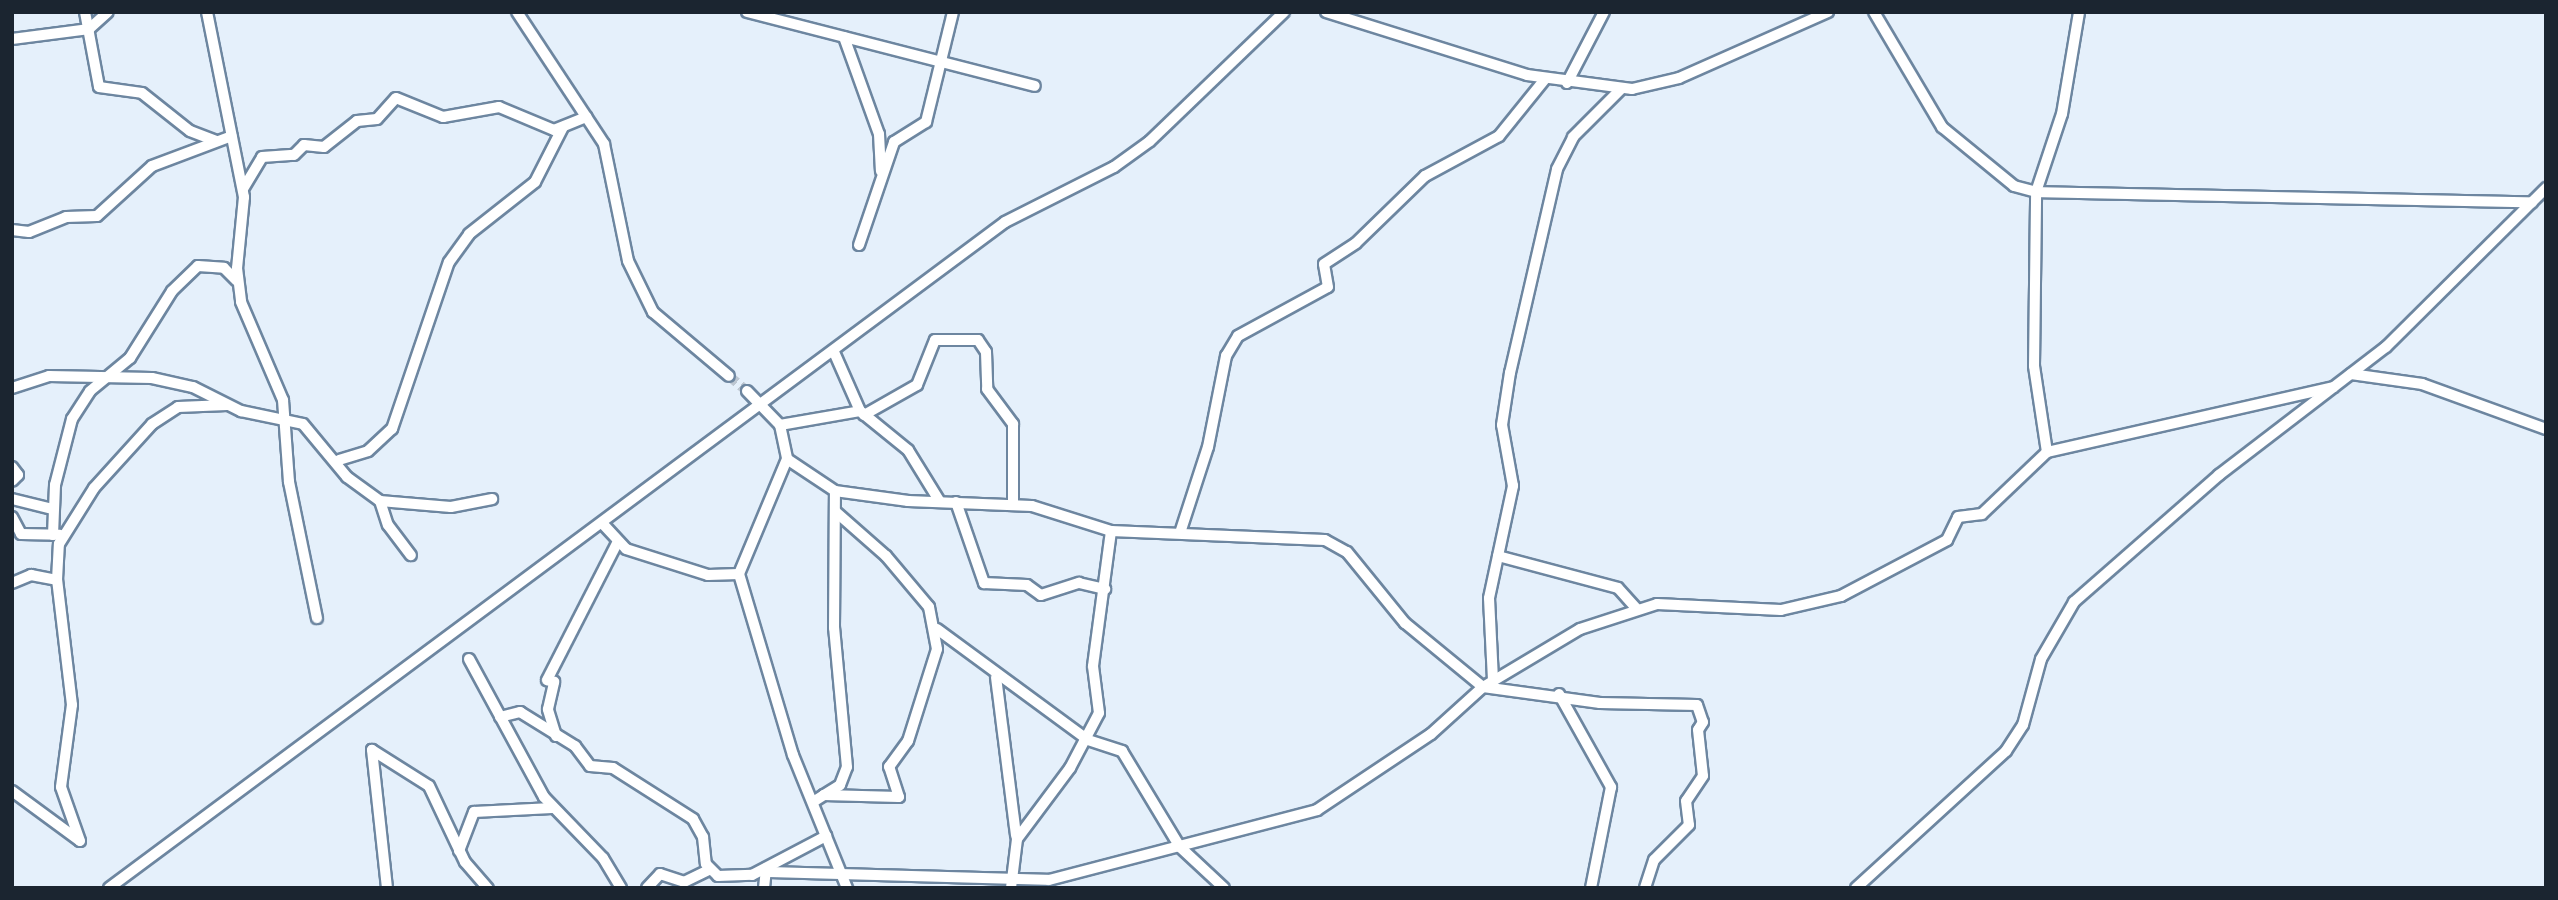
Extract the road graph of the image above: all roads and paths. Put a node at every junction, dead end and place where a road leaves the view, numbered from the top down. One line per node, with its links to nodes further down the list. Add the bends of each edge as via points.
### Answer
1 (85, 12): 13 (street)
2 (108, 12): 13 (street)
3 (207, 12): 23 (street)
4 (517, 12): 21 (street)
5 (747, 12): 14 (street, via 778,25)
6 (953, 12): 16 (street)
7 (1284, 12): 33 (street, via 1150,141 1114,167 1005,222)
8 (1326, 12): 17 (street)
9 (1604, 12): 18 (street)
10 (1828, 12): 20 (street, via 1679,78)
11 (1874, 12): 28 (street, via 1942,127 1991,172)
12 (2079, 12): 28 (street, via 2062,114)
13 (89, 29): 15 (street); 24 (street, via 99,87 142,93 190,131)
14 (844, 37): 16 (street); 25 (street, via 879,134)
15 (12, 39)
16 (941, 63): 19 (street); 25 (street, via 926,122 894,142)
17 (1545, 79): 18 (street); 63 (street, via 1499,136 1425,176 1356,243 1324,264 1328,287 1238,336 1226,356 1208,447)
18 (1567, 83): 20 (street)
19 (1035, 86)
20 (1621, 89): 67 (street, via 1573,137 1554,178 1505,397 1503,442 1513,486)
21 (587, 117): 22 (street); 36 (street, via 610,159 626,252 642,291 667,326)
22 (563, 127): 27 (street, via 540,127 489,106 443,117 396,99 377,119 357,121 324,147 304,145 294,155 262,157); 48 (street, via 535,182 469,234 449,262 392,429 368,451)
23 (232, 136): 24 (street); 27 (street)
24 (216, 141): 30 (street, via 152,166 97,216 66,217 30,232)
25 (879, 184): 31 (street)
26 (2546, 188): 29 (street)
27 (243, 189): 32 (street)
28 (2036, 192): 29 (street); 46 (street, via 2035,366)
29 (2532, 202): 34 (street)
30 (12, 230)
31 (859, 245)
32 (238, 285): 35 (street, via 224,268 198,266 172,291 130,358); 43 (street, via 246,322 278,381)
33 (834, 352): 41 (street); 42 (street)
34 (2351, 374): 37 (street); 45 (street, via 2422,384)
35 (110, 375): 38 (street, via 49,376); 40 (street, via 173,382); 58 (street, via 72,419)
36 (729, 376)
37 (2334, 387): 46 (street); 106 (street, via 2219,475 2074,602 2041,659 2023,724 2006,751)
38 (12, 388)
39 (747, 391): 41 (street)
40 (227, 405): 43 (street); 64 (street, via 178,407 152,424)
41 (763, 406): 44 (street); 61 (street)
42 (862, 413): 44 (street); 55 (street, via 908,450); 57 (street, via 917,385 935,340 978,340 986,352 987,388 1013,424)
43 (287, 422): 48 (street, via 303,424); 73 (street, via 289,482)
44 (780, 425): 47 (street)
45 (2546, 429)
46 (2047, 452): 72 (street, via 1982,513 1958,517 1947,540 1864,588 1781,610)
47 (787, 459): 51 (street); 68 (street)
48 (338, 460): 54 (street, via 347,477)
49 (12, 467): 50 (street, via 18,475)
50 (12, 481)
51 (835, 491): 55 (street); 59 (street)
52 (12, 499): 58 (street)
53 (492, 499): 54 (street, via 452,507)
54 (380, 500): 66 (street, via 388,525)
55 (940, 502): 56 (street)
56 (956, 502): 57 (street); 71 (street, via 984,583 1027,585 1041,595 1079,583)
57 (1013, 504): 62 (street)
58 (49, 508): 64 (street)
59 (836, 512): 74 (street, via 896,567 909,591 929,607); 83 (street, via 834,628 847,767 840,785)
60 (12, 517): 64 (street, via 21,534)
61 (602, 523): 65 (street); 94 (street)
62 (1111, 531): 63 (street); 71 (street)
63 (1180, 533): 78 (street, via 1301,535 1338,545 1405,623)
64 (58, 535): 69 (street)
65 (617, 543): 68 (street, via 708,575); 81 (street, via 547,680 554,682 548,709)
66 (411, 555)
67 (1498, 556): 72 (street, via 1618,588); 77 (street, via 1488,621)
68 (739, 574): 85 (street, via 793,755)
69 (57, 580): 70 (street, via 31,575); 84 (street, via 72,705 61,787 80,841)
70 (12, 583)
71 (1105, 589): 82 (street, via 1093,666 1099,713)
72 (1637, 609): 77 (street, via 1580,629)
73 (317, 618)
74 (937, 629): 76 (street); 83 (street, via 934,673 908,741 889,766 899,797)
75 (469, 659): 80 (street)
76 (996, 677): 82 (street); 88 (street)
77 (1493, 680): 78 (street)
78 (1483, 687): 79 (street); 89 (street, via 1431,734 1330,805)
79 (1559, 694): 104 (street, via 1611,787); 105 (street, via 1696,705 1703,722 1698,730 1703,776 1686,801 1689,825 1654,860)
80 (499, 717): 81 (street, via 520,712); 86 (street)
81 (556, 736): 91 (street, via 590,766 612,768 693,819)
82 (1088, 740): 88 (street); 89 (street, via 1122,751 1136,767)
83 (824, 795): 85 (street)
84 (15, 797)
85 (813, 802): 87 (street)
86 (552, 808): 90 (street, via 474,812); 99 (street, via 597,852)
87 (826, 836): 92 (street); 93 (street)
88 (1017, 839): 95 (street)
89 (1180, 847): 95 (street); 103 (street)
90 (459, 851): 97 (street, via 429,786 372,750); 98 (street)
91 (709, 870): 92 (street, via 732,878); 100 (street, via 684,882 660,874)
92 (766, 870): 93 (street); 101 (street)
93 (843, 875): 95 (street); 102 (street)
94 (124, 884): 96 (street)
95 (1012, 886)
96 (109, 888)
97 (387, 888)
98 (488, 888)
99 (621, 888)
100 (647, 888)
101 (764, 888)
102 (847, 888)
103 (1224, 888)
104 (1591, 888)
105 (1645, 888)
106 (1856, 888)

